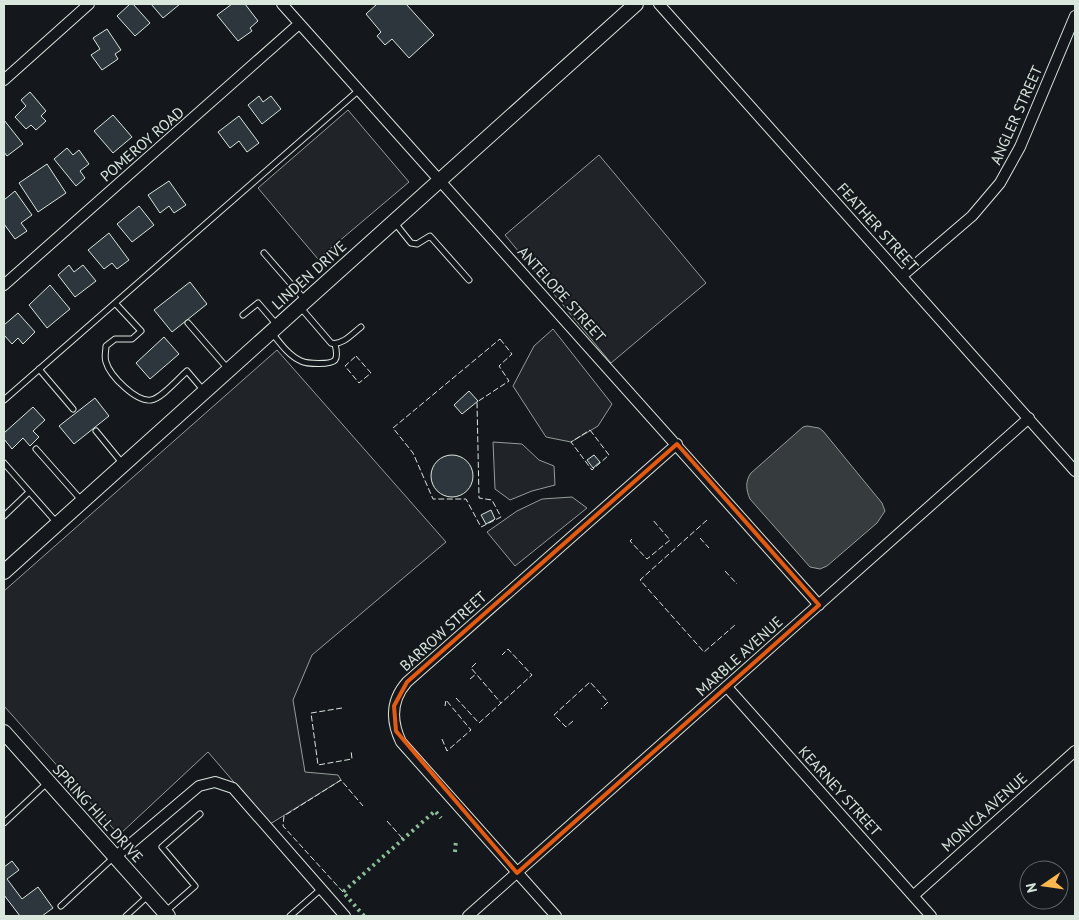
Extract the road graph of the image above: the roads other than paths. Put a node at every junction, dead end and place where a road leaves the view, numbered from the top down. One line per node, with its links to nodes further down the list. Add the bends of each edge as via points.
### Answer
1 (89, 4): 7 (street)
2 (282, 4): 6 (street, ANTELOPE STREET)
3 (636, 4): 9 (street, LINDEN DRIVE)
4 (659, 4): 12 (street, FEATHER STREET)
5 (1075, 16): 12 (street, ANGLER STREET, via 1020,146 1000,183 972,216)
6 (300, 24): 8 (street, ANTELOPE STREET); 14 (street, POMEROY ROAD)
7 (4, 80)
8 (359, 90): 9 (street, ANTELOPE STREET); 15 (lane)
9 (439, 180): 10 (street, LINDEN DRIVE); 29 (street, ANTELOPE STREET)
10 (393, 221): 13 (lane, via 412,243 423,242 430,236); 16 (street, LINDEN DRIVE)
11 (264, 253): 16 (lane)
12 (902, 276): 27 (street, FEATHER STREET)
13 (469, 280)
14 (4, 285)
15 (115, 303): 22 (lane); 24 (lane, via 141,331 132,339 115,339 106,346 106,362 128,390 144,400 158,398 187,371)
16 (302, 303): 20 (street, LINDEN DRIVE); 21 (lane, via 331,343)
17 (243, 315): 20 (lane, via 258,303)
18 (188, 323): 23 (lane)
19 (361, 327): 21 (lane)
20 (274, 328): 21 (lane, via 280,344 301,361 332,362 337,356); 23 (street, LINDEN DRIVE)
21 (336, 344)
22 (39, 369): 25 (lane); 26 (lane)
23 (228, 369): 24 (street, LINDEN DRIVE)
24 (204, 391): 32 (street, LINDEN DRIVE)
25 (4, 400)
26 (73, 409)
27 (1029, 418): 33 (street, FEATHER STREET); 39 (street, MARBLE AVENUE)
28 (96, 431): 32 (lane)
29 (676, 444): 39 (street, ANTELOPE STREET); 47 (street, BARROW STREET, via 398,694 394,720 401,742)
30 (36, 449): 35 (lane)
31 (4, 463): 34 (lane)
32 (123, 464): 35 (street, LINDEN DRIVE)
33 (1075, 470)
34 (29, 492): 36 (lane); 37 (lane)
35 (82, 501): 37 (street, LINDEN DRIVE)
36 (4, 516)
37 (57, 524): 38 (street, LINDEN DRIVE)
38 (4, 572)
39 (818, 605): 40 (street, MARBLE AVENUE)
40 (727, 686): 47 (street, MARBLE AVENUE); 50 (street, KEARNEY STREET)
41 (6, 738): 43 (street, SPRING HILL DRIVE)
42 (1075, 751): 50 (street, MONICA AVENUE)
43 (48, 782): 45 (lane); 46 (street, SPRING HILL DRIVE)
44 (200, 814): 52 (lane, via 162,847 195,886)
45 (4, 822)
46 (115, 857): 48 (street, via 199,786 216,782 233,788); 49 (street, SPRING HILL DRIVE); 51 (lane)
47 (517, 873): 56 (street, MARBLE AVENUE); 57 (street, BARROW STREET)
48 (320, 889): 54 (lane); 55 (street)
49 (149, 895): 52 (street, SPRING HILL DRIVE); 53 (lane)
50 (913, 896): 58 (street, KEARNEY STREET)
51 (61, 906)
52 (167, 914)
53 (126, 916)
54 (290, 916)
55 (345, 916)
56 (468, 916)
57 (556, 916)
58 (931, 916)

